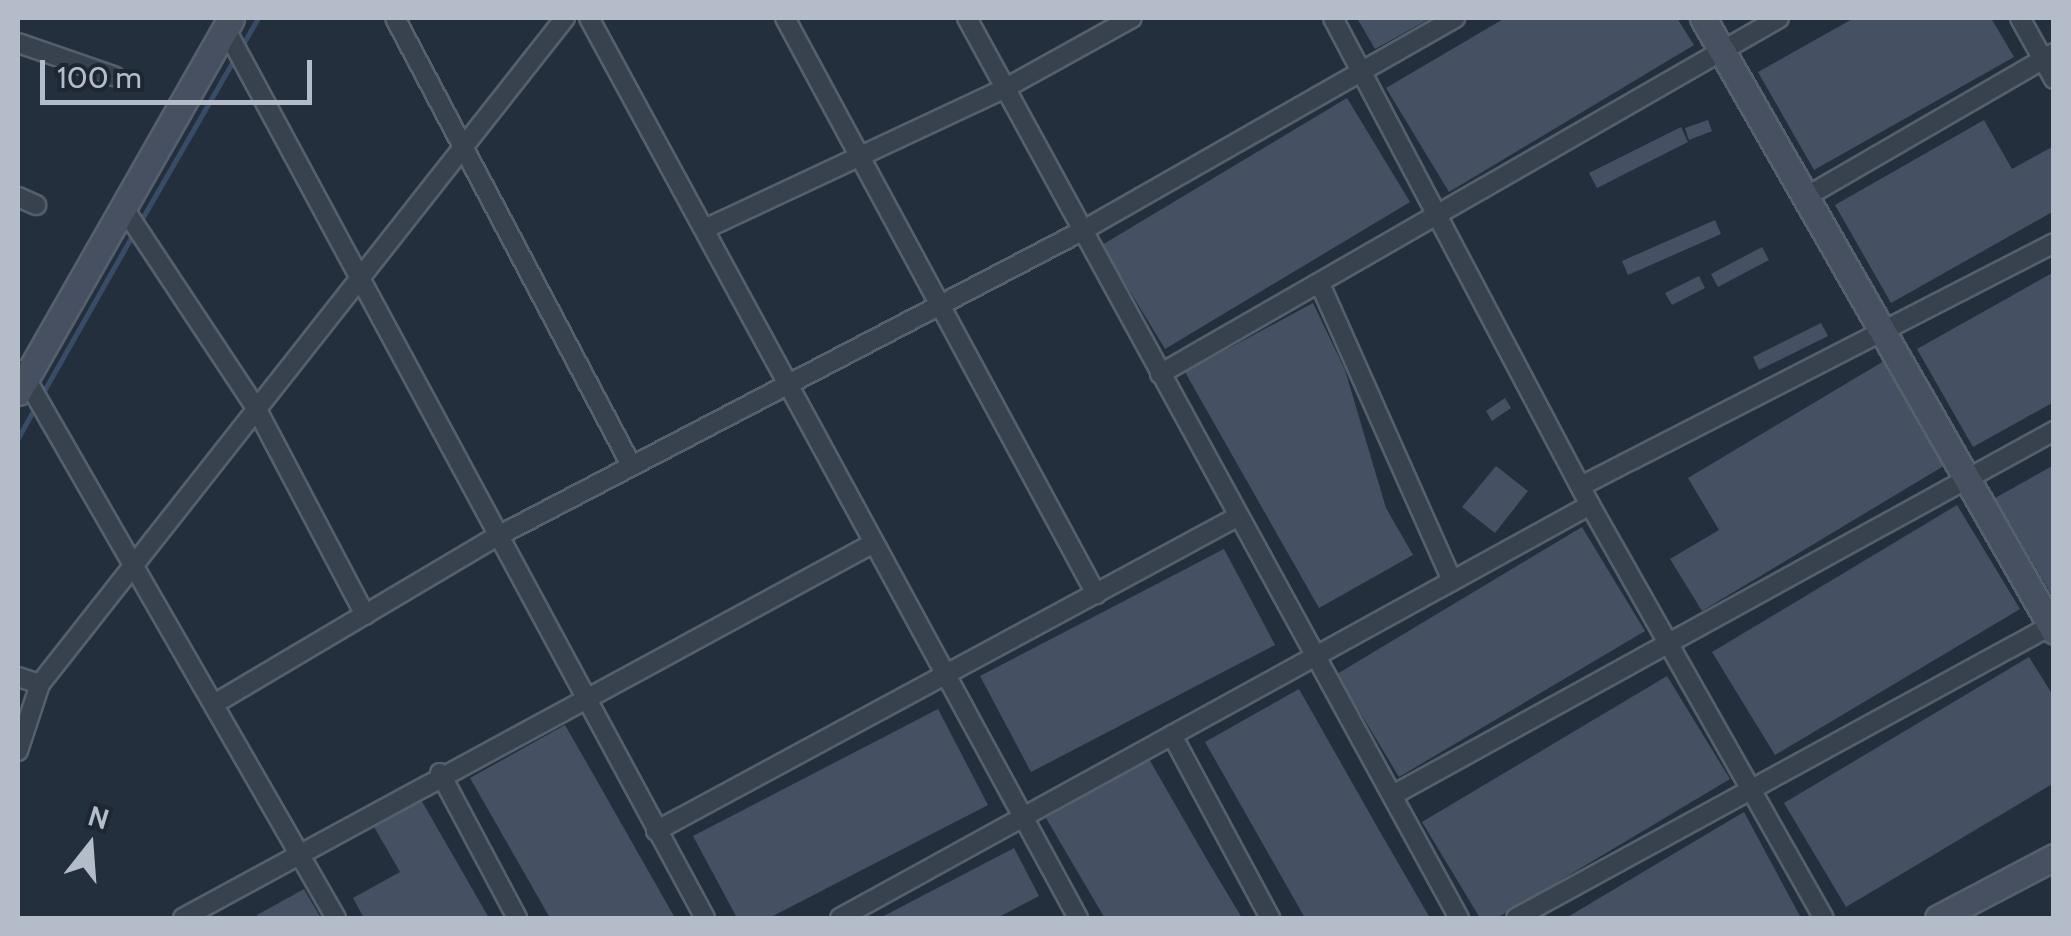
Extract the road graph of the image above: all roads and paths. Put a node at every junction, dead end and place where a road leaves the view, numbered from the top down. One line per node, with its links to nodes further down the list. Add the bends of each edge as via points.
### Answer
1 (396, 18): 20 (street)
2 (566, 18): 20 (street)
3 (590, 18): 27 (street)
4 (785, 18): 21 (street)
5 (967, 18): 19 (street)
6 (1132, 18): 19 (street)
7 (1333, 18): 16 (street)
8 (1454, 18): 16 (street)
9 (1703, 18): 14 (street)
10 (1778, 18): 14 (street)
11 (2020, 18): 15 (street)
12 (228, 23): 25 (street); 30 (street)
13 (18, 43): 17 (street)
14 (1720, 51): 23 (street); 26 (street)
15 (2048, 56): 18 (street); 23 (street)
16 (1360, 70): 26 (street); 28 (street)
17 (114, 76)
18 (2054, 79)
19 (1004, 89): 21 (street); 28 (street)
20 (466, 144): 30 (street); 39 (street)
21 (857, 152): 27 (street); 32 (street)
22 (18, 198): 24 (street)
23 (1804, 198): 33 (street)
24 (36, 204)
25 (123, 207): 35 (street); 37 (street)
26 (1439, 215): 31 (street); 41 (street)
27 (709, 228): 36 (street)
28 (1080, 232): 32 (street); 34 (street)
29 (2054, 243): 33 (street)
30 (357, 279): 37 (street); 44 (street)
31 (1320, 284): 34 (street); 47 (street)
32 (940, 306): 36 (street); 48 (street)
33 (1880, 330): 40 (street); 41 (street)
34 (1160, 374): 43 (street)
35 (21, 378): 46 (street)
36 (787, 382): 39 (street); 45 (street)
37 (256, 408): 46 (street); 49 (street)
38 (2054, 430): 40 (street)
39 (630, 463): 44 (street)
40 (1965, 478): 50 (street); 51 (street)
41 (1581, 486): 42 (street)
42 (1590, 505): 47 (street); 51 (street)
43 (1237, 518): 48 (street); 52 (street)
44 (496, 537): 49 (street); 56 (street)
45 (870, 544): 53 (street); 56 (street)
46 (136, 561): 55 (street); 57 (street)
47 (1452, 581): 52 (street)
48 (1096, 594): 53 (street)
49 (364, 615): 57 (street)
50 (2052, 627): 61 (street)
51 (1670, 640): 61 (street); 62 (street)
52 (1315, 656): 58 (street); 62 (street)
53 (942, 674): 63 (street); 64 (street)
54 (18, 677): 55 (street)
55 (40, 684): 59 (street)
56 (580, 700): 60 (street); 64 (street)
57 (216, 703): 65 (street)
58 (1172, 735): 63 (street); 73 (street)
59 (18, 751)
60 (440, 773): 65 (street); 69 (street)
61 (1753, 788): 75 (street); 76 (street)
62 (1393, 795): 74 (street)
63 (1023, 817): 71 (street); 72 (street)
64 (656, 831): 70 (street)
65 (298, 853): 67 (street); 68 (street)
66 (2054, 857): 77 (street)
67 (183, 918)
68 (336, 918)
69 (517, 918)
70 (705, 918)
71 (840, 918)
72 (1078, 918)
73 (1270, 918)
74 (1459, 918)
75 (1516, 918)
76 (1824, 918)
77 (1938, 918)

